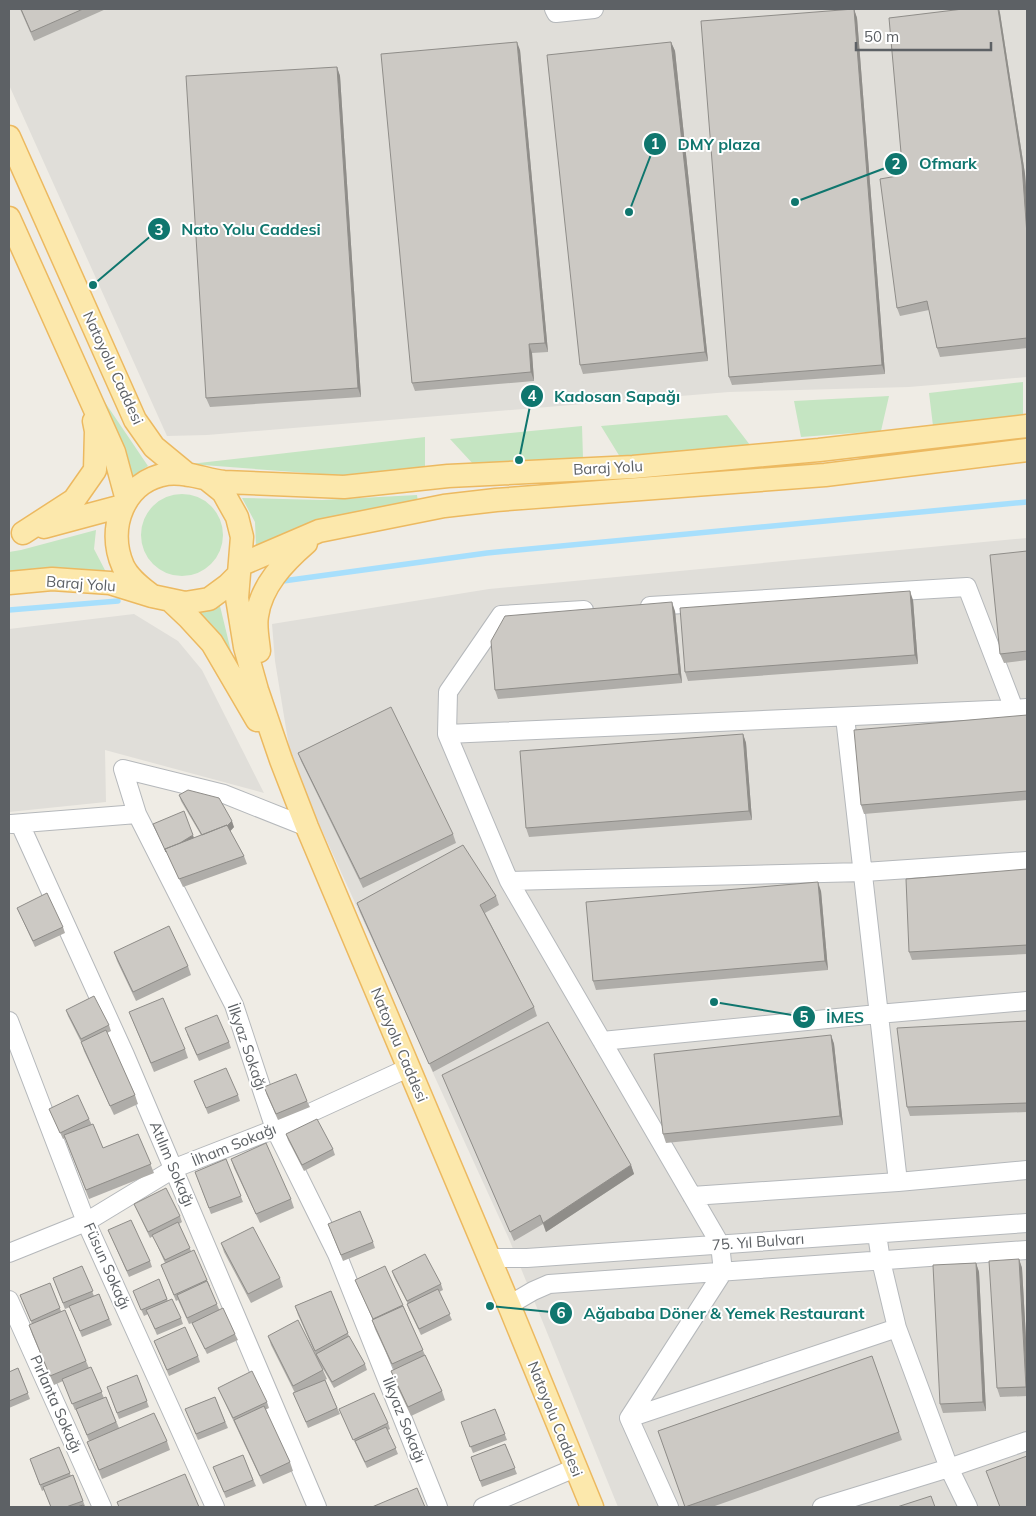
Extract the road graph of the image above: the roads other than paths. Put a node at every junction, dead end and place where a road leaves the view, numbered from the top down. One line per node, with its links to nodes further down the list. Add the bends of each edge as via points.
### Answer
1 (554, 9): 2 (street, via 556,13)
2 (594, 9)
3 (9, 137): 8 (main road, Natoyolu Caddesi, via 135,420 154,447)
4 (9, 218): 5 (main road)
5 (86, 389): 9 (main road, via 114,452); 11 (main road, via 96,431 95,470 74,500)
6 (1027, 426): 8 (main road, Baraj Yolu, via 633,467 448,476 344,486)
7 (1027, 450): 10 (main road, Baraj Yolu, via 825,475 444,506)
8 (198, 478): 9 (main road, via 169,473 150,478 134,490); 12 (main road, via 223,492 237,516 242,537)
9 (125, 503): 11 (main road); 14 (main road, via 118,522 116,545 124,567 137,584)
10 (319, 532): 12 (main road, Baraj Yolu); 20 (main road, via 287,560 266,588 256,617 261,680)
11 (16, 534)
12 (240, 570): 14 (main road, via 228,585 209,599 185,603); 20 (main road, Natoyolu Caddesi, via 237,598 245,647)
13 (9, 583): 14 (main road, Baraj Yolu, via 52,580 110,583)
14 (162, 598): 20 (main road, via 189,618 212,643)
15 (630, 607): 17 (street, via 967,587)
16 (600, 609): 19 (street, via 501,615 448,692)
17 (1021, 709): 18 (street)
18 (845, 717): 19 (street); 25 (street)
19 (447, 734): 26 (street)
20 (281, 760): 23 (main road, Natoyolu Caddesi)
21 (137, 814): 22 (street); 23 (street, İlkyaz Sokağı, via 124,768 224,794); 32 (street, İlkyaz Sokağı, via 234,1005)
22 (14, 824): 33 (street, Atılım Sokağı, via 126,1055)
23 (307, 827): 31 (main road, Natoyolu Caddesi)
24 (1027, 861): 25 (street)
25 (864, 872): 26 (street); 28 (street)
26 (509, 881): 30 (street)
27 (1027, 1001): 28 (street)
28 (878, 1014): 30 (street); 35 (street)
29 (9, 1021): 37 (street, Füsun Sokağı)
30 (602, 1041): 36 (street)
31 (408, 1068): 32 (street, İlham Sokağı); 43 (main road, Natoyolu Caddesi)
32 (275, 1129): 33 (street, İlham Sokağı); 56 (street, İlkyaz Sokağı, via 337,1254)
33 (175, 1168): 37 (street, İlham Sokağı); 55 (street, Atılım Sokağı)
34 (1027, 1170): 35 (street)
35 (898, 1182): 36 (street)
36 (692, 1196): 40 (street)
37 (86, 1222): 42 (street, İlham Sokağı); 54 (street, Füsun Sokağı)
38 (1027, 1223): 39 (street, 75. Yıl Bulvarı)
39 (877, 1234): 40 (street, 75. Yıl Bulvarı); 44 (street)
40 (720, 1244): 43 (street, 75. Yıl Bulvarı); 45 (street)
41 (1027, 1250): 44 (street, 75. Yıl Bulvarı)
42 (9, 1253)
43 (489, 1258): 47 (main road, Natoyolu Caddesi)
44 (881, 1261): 45 (street, 75. Yıl Bulvarı); 48 (street)
45 (723, 1272): 47 (street, 75. Yıl Bulvarı, via 550,1284); 49 (street)
46 (9, 1300): 53 (street, Pırlanta Sokağı)
47 (509, 1305): 51 (main road, Natoyolu Caddesi)
48 (897, 1328): 49 (street); 52 (street)
49 (630, 1418): 59 (street)
50 (1027, 1441): 52 (street)
51 (575, 1468): 57 (street); 58 (main road, Natoyolu Caddesi)
52 (949, 1468): 60 (street); 61 (street)
53 (102, 1507)
54 (214, 1507)
55 (317, 1507)
56 (438, 1507)
57 (483, 1507)
58 (592, 1507)
59 (669, 1507)
60 (822, 1507)
61 (968, 1507)

